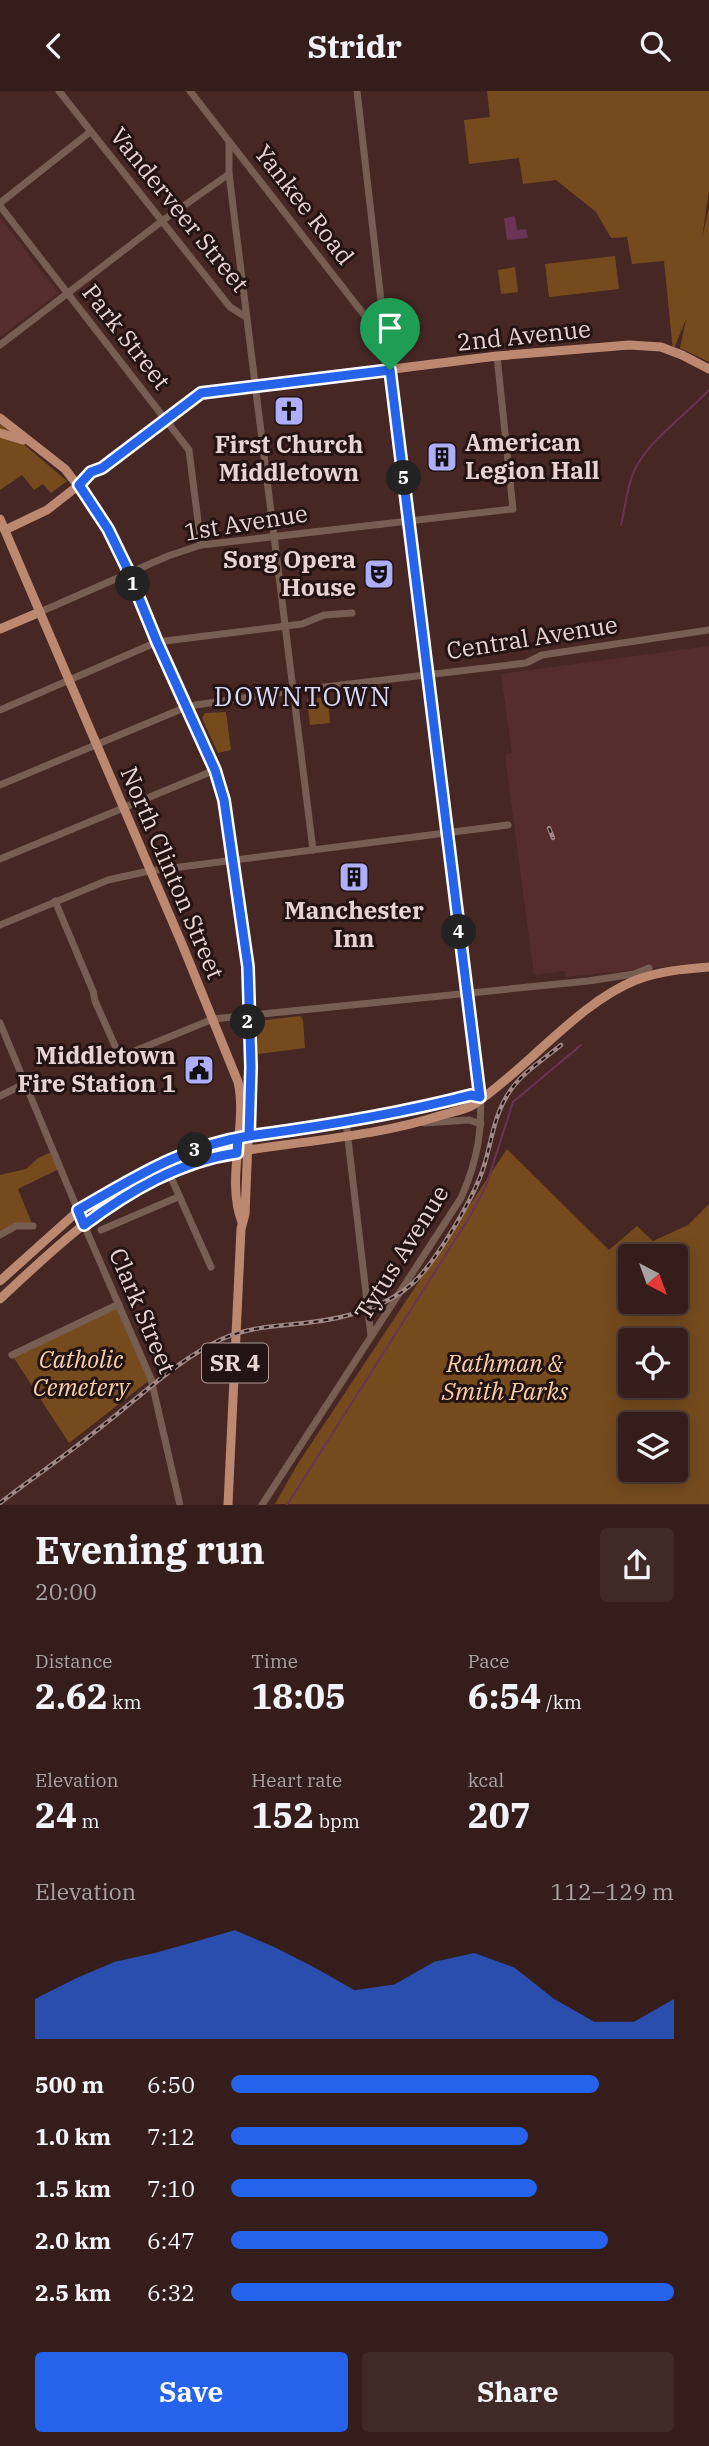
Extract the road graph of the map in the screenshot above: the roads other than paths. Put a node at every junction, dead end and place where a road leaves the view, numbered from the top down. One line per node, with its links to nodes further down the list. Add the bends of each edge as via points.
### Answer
1 (59, 91): 4 (street, Vanderveer Street)
2 (190, 91): 5 (street, Yankee Road)
3 (357, 91): 11 (street, Tytus Avenue)
4 (90, 132): 7 (street); 8 (street, Vanderveer Street)
5 (229, 143): 6 (street); 11 (street, Yankee Road)
6 (229, 174): 8 (street); 10 (street)
7 (0, 205): 9 (street, Park Street)
8 (162, 221): 9 (street); 10 (street, Vanderveer Street, via 230,307)
9 (68, 294): 12 (street); 18 (street, Park Street)
10 (246, 317): 16 (street)
11 (386, 344): 15 (street, Tytus Avenue)
12 (0, 345)
13 (497, 356): 14 (main road, 2nd Avenue, via 629,345 661,347); 15 (main road, 2nd Avenue); 23 (street, 1st Avenue, via 513,509)
14 (709, 369)
15 (390, 370): 16 (main road, 2nd Avenue); 23 (street, Tytus Avenue)
16 (255, 387): 18 (main road, 2nd Avenue, via 201,393); 25 (street)
17 (0, 418): 20 (main road, SR 4)
18 (166, 419): 21 (main road, 2nd Avenue, via 98,475); 26 (street, Park Street, via 189,450)
19 (0, 433): 20 (main road)
20 (31, 443): 21 (main road, SR 4, via 65,468)
21 (79, 485): 24 (main road, 2nd Avenue, via 47,510); 27 (main road, SR 4, via 108,529)
22 (0, 519): 24 (main road, SR 4)
23 (410, 522): 25 (street, 1st Avenue); 34 (street, Tytus Avenue)
24 (5, 530): 28 (main road, SR 4)
25 (274, 535): 26 (street, 1st Avenue); 30 (street)
26 (201, 545): 27 (street, 1st Avenue)
27 (129, 574): 28 (street, 1st Avenue); 33 (main road, SR 4)
28 (40, 612): 31 (main road, 1st Avenue); 35 (main road, SR 4)
29 (352, 613): 30 (street)
30 (285, 625): 33 (street); 36 (street)
31 (0, 629)
32 (709, 630): 34 (street, Central Avenue, via 542,655 526,663)
33 (157, 642): 35 (street); 37 (main road, SR 4)
34 (428, 675): 36 (street, Central Avenue); 44 (street, Tytus Avenue)
35 (68, 679): 38 (street); 39 (main road, SR 4)
36 (293, 691): 37 (street, Central Avenue); 45 (street)
37 (186, 708): 39 (street, Central Avenue); 40 (main road, SR 4)
38 (0, 710)
39 (97, 745): 41 (street, Central Avenue); 42 (main road, North Clinton Street / SR 4)
40 (215, 770): 42 (street); 47 (main road, SR 4)
41 (0, 785)
42 (124, 810): 46 (street); 48 (main road, North Clinton Street / SR 4)
43 (508, 825): 44 (street)
44 (447, 832): 45 (street); 53 (street, Tytus Avenue)
45 (313, 850): 47 (street)
46 (0, 859)
47 (232, 860): 48 (street); 54 (main road, SR 4, via 248,967)
48 (149, 871): 49 (street, via 108,880); 55 (main road, North Clinton Street / SR 4)
49 (55, 901): 50 (street); 55 (street, via 120,1057)
50 (0, 925)
51 (709, 967): 52 (main road)
52 (650, 972): 53 (street); 59 (main road, via 598,1002)
53 (467, 993): 54 (street); 59 (street, Tytus Avenue)
54 (248, 1016): 55 (street); 63 (main road, SR 4)
55 (213, 1019): 65 (main road, North Clinton Street / SR 4, via 239,1086)
56 (0, 1023): 57 (street, Clark Street)
57 (26, 1083): 58 (street); 70 (street, Clark Street)
58 (0, 1095)
59 (480, 1097): 60 (main road, via 471,1095); 61 (main road, via 472,1105); 62 (street, Tytus Avenue)
60 (346, 1122): 63 (main road); 64 (street)
61 (416, 1123): 62 (street, via 469,1120); 64 (main road)
62 (481, 1124): 80 (street, Tytus Avenue, via 477,1155 461,1198)
63 (249, 1136): 65 (main road); 66 (main road, SR 4)
64 (348, 1136): 66 (main road); 80 (street)
65 (238, 1138): 67 (main road, SR 4); 70 (main road, via 157,1164)
66 (247, 1151): 67 (main road); 71 (main road, SR 4)
67 (237, 1153): 68 (main road); 71 (main road, SR 4, via 237,1211)
68 (169, 1173): 69 (street); 72 (main road)
69 (178, 1197): 74 (street); 76 (street)
70 (78, 1210): 72 (street, Clark Street); 77 (main road)
71 (242, 1221): 83 (main road, SR 4)
72 (84, 1225): 78 (main road); 79 (street, Clark Street)
73 (33, 1226): 75 (street, via 16,1226)
74 (101, 1230)
75 (0, 1235)
76 (211, 1267)
77 (0, 1281)
78 (0, 1299)
79 (119, 1304): 81 (street); 82 (street, Clark Street, via 151,1379)
80 (371, 1337): 84 (street, Tytus Avenue)
81 (12, 1355)
82 (180, 1504)
83 (228, 1504)
84 (262, 1504)

